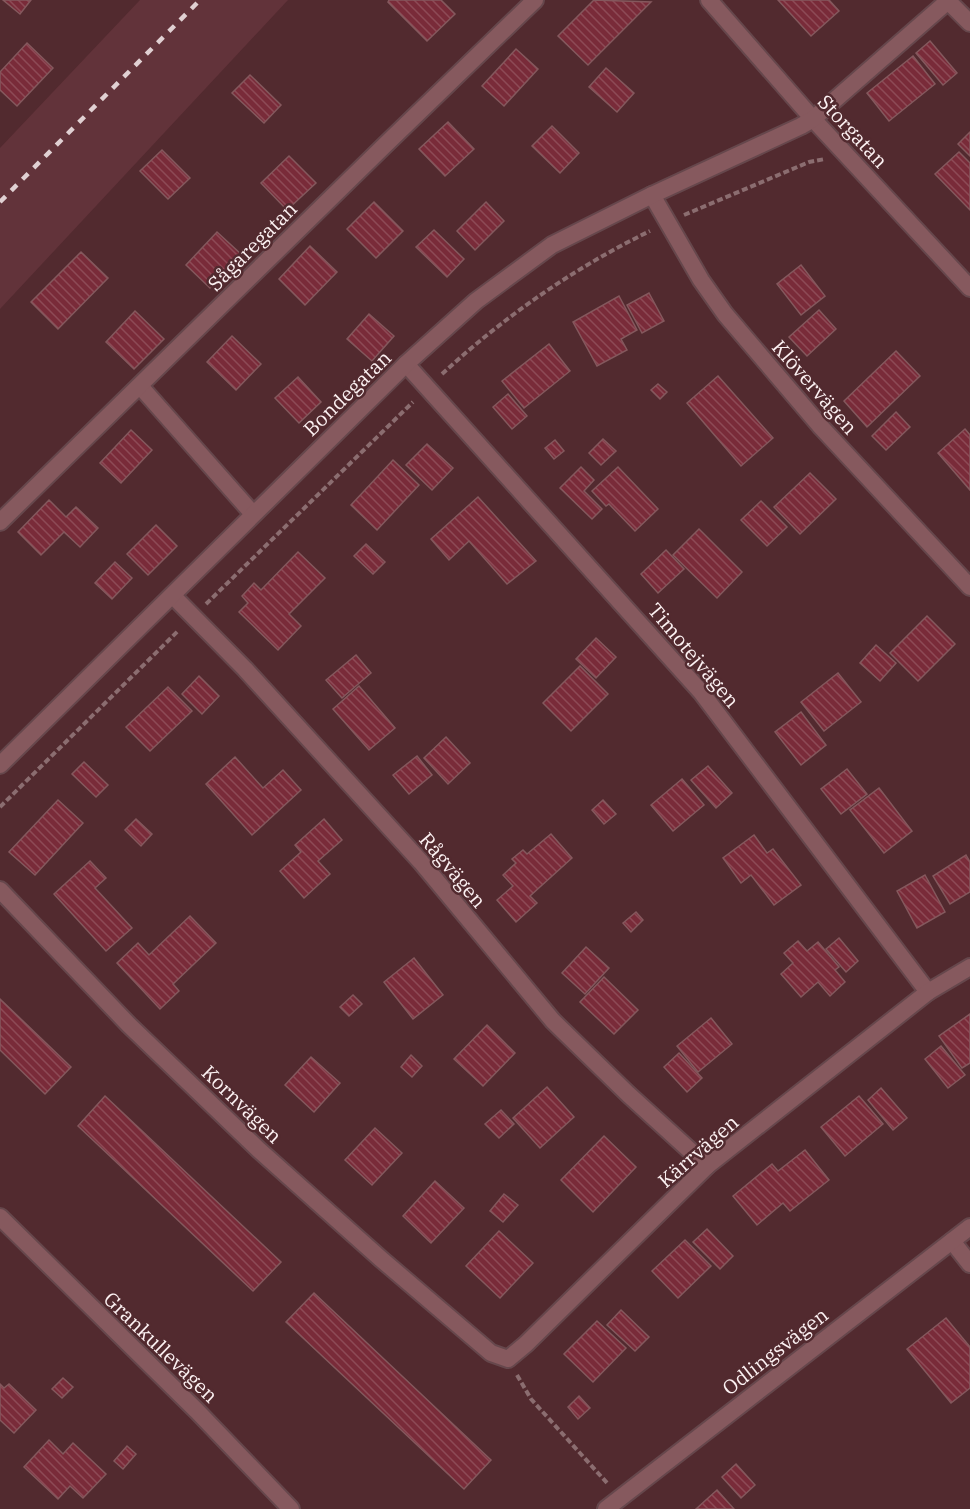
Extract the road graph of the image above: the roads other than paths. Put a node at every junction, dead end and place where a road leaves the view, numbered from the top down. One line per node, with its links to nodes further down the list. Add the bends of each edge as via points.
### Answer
1 (535, 0): 8 (street, Sågaregatan)
2 (709, 0): 4 (street, Storgatan)
3 (970, 23): 4 (street, Bondegatan, via 948,1)
4 (813, 119): 5 (street, Bondegatan); 6 (street, Storgatan)
5 (652, 195): 7 (street, Bondegatan, via 552,245 476,301); 11 (street, Klövervägen, via 701,280 733,323 820,427)
6 (970, 288)
7 (406, 364): 9 (street, Bondegatan); 16 (street, Timotejvägen, via 701,692)
8 (140, 386): 9 (street); 10 (street, Sågaregatan)
9 (253, 514): 12 (street, Bondegatan)
10 (0, 522)
11 (970, 587)
12 (172, 596): 13 (street, Bondegatan); 17 (street, Rågvägen, via 245,669 421,862 553,1021)
13 (0, 765)
14 (0, 890): 22 (street, Kornvägen, via 129,1024 260,1150 491,1353)
15 (970, 967): 16 (street, Kärrvägen)
16 (928, 992): 17 (street, Kärrvägen)
17 (707, 1166): 22 (street, Kärrvägen)
18 (0, 1217): 24 (street, Grankullevägen)
19 (970, 1227): 20 (street, Odlingsvägen)
20 (952, 1241): 21 (street); 23 (street, Odlingsvägen)
21 (970, 1264)
22 (508, 1359)
23 (612, 1507)
24 (291, 1509)

